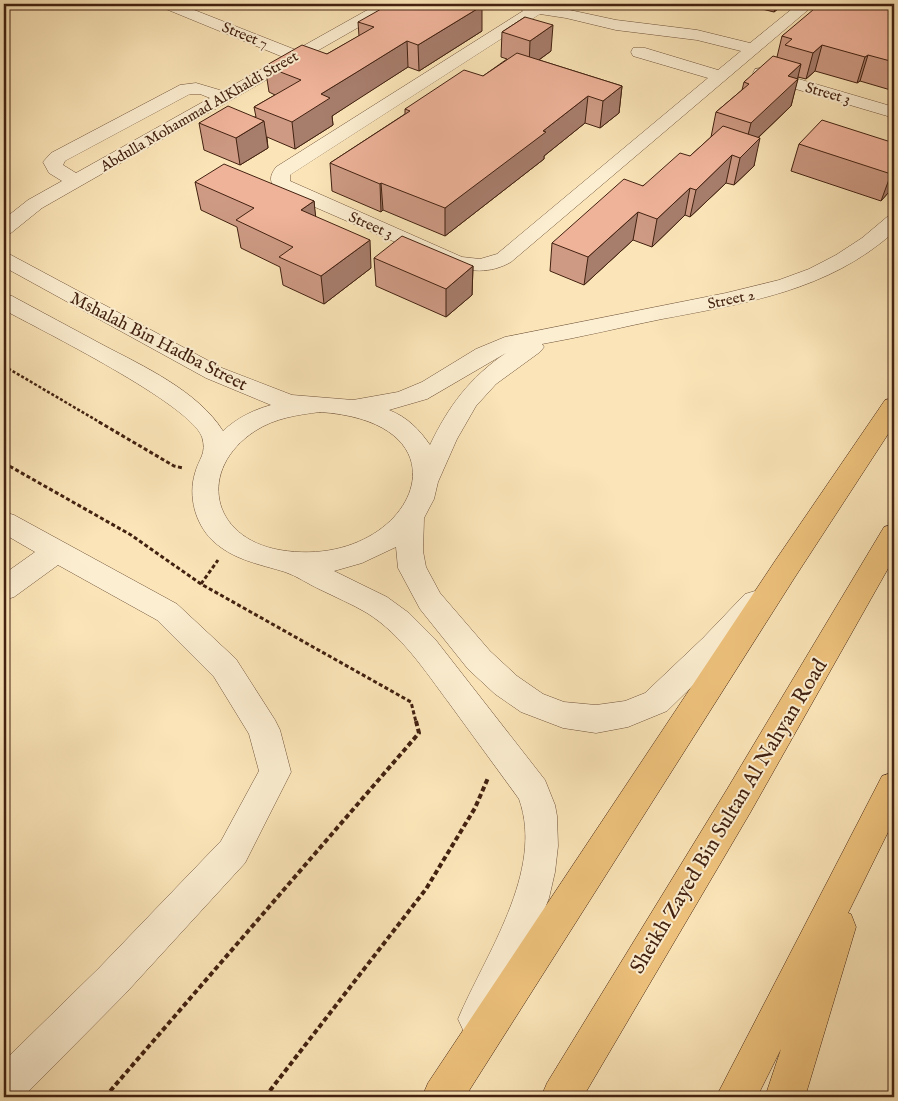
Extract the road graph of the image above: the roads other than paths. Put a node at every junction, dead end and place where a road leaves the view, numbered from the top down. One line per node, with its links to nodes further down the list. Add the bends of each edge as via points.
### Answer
1 (166, 4): 9 (street, Street 7)
2 (387, 4): 9 (street, Abdulla Mohammad AlKhaldi Street)
3 (514, 4): 5 (street)
4 (807, 4): 7 (street, Street 3)
5 (544, 6): 6 (street, via 609,24); 11 (street, Street 3, via 283,171 280,182 285,188 455,261 491,264 504,258)
6 (649, 30): 7 (street, via 697,35); 8 (street, via 645,45)
7 (753, 49): 11 (street, Street 3)
8 (639, 52): 10 (street); 11 (street)
9 (296, 56): 12 (street, Abdulla Mohammad AlKhaldi Street)
10 (625, 62)
11 (727, 71): 13 (street, Street 3)
12 (223, 97): 14 (street, Abdulla Mohammad AlKhaldi Street); 14 (street, via 204,89 186,90 52,162 59,172)
13 (894, 113)
14 (77, 181): 15 (street, Abdulla Mohammad AlKhaldi Street)
15 (35, 204): 16 (street, Abdulla Mohammad AlKhaldi Street); 18 (street, Abdulla Mohammad AlKhaldi Street)
16 (4, 217)
17 (894, 220): 21 (street, Street 2, via 876,239 854,254 799,281 727,301)
18 (4, 229)
19 (4, 259): 22 (street, Mshalah Bin Hadba Street, via 214,374 290,402)
20 (4, 301): 25 (street, Mshalah Bin Hadba Street, via 132,370 187,405 208,426 214,437)
21 (550, 336): 24 (street, Street 2, via 524,340 490,352 416,394); 26 (street, Street 2, via 505,365 469,399 454,420)
22 (320, 404): 24 (street); 25 (street, via 289,408 260,418 236,433)
23 (894, 406): 32 (highway)
24 (356, 407): 26 (street, via 379,414 399,426 414,442 424,460)
25 (211, 464): 31 (street, via 204,499 213,522 232,542 258,556)
26 (426, 480): 27 (street, Street 2, via 422,499)
27 (412, 518): 31 (street, via 394,535 364,552 319,563); 32 (street, via 409,551 412,568 430,601 479,660 506,685 532,703 563,715 596,719 628,714 656,702 713,647)
28 (4, 522): 30 (street)
29 (894, 534): 38 (highway, Sheikh Zayed Bin Sultan Al Nahyan Road)
30 (56, 552): 33 (street); 36 (street, via 168,612 224,668 264,730 275,772 233,852 112,981)
31 (291, 563): 37 (street, via 377,605 399,621 424,648 533,791 541,818 542,849 538,875 524,920)
32 (784, 569): 37 (highway)
33 (4, 589)
34 (894, 787): 35 (highway)
35 (860, 854): 39 (highway); 40 (highway)
36 (4, 1088)
37 (441, 1097)
38 (561, 1097)
39 (736, 1097)
40 (785, 1097)

